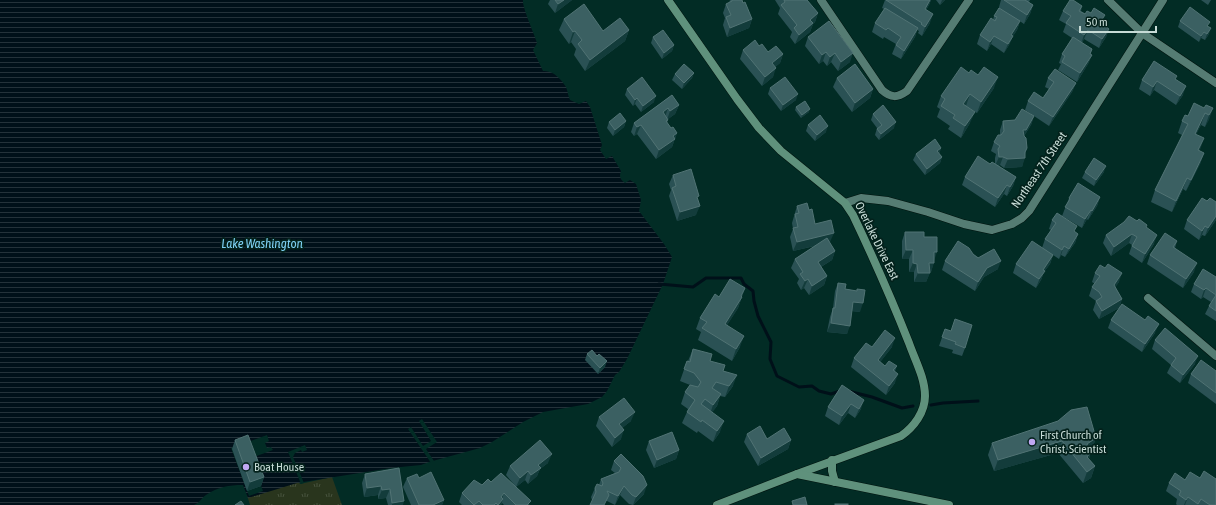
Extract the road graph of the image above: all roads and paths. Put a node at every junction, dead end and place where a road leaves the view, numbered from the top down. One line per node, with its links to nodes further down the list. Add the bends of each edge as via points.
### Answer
1 (668, 0): 8 (street, Overlake Drive East, via 759,128 781,151)
2 (821, 0): 3 (street, via 882,90 888,96 895,97 907,91)
3 (969, 0)
4 (1108, 0): 6 (street)
5 (1163, 0): 6 (street, Northeast 7th Street)
6 (1142, 33): 7 (street); 8 (street, Northeast 7th Street, via 1029,210 1012,224 992,230 982,229 888,201 861,198)
7 (1216, 83)
8 (845, 203): 11 (street, Overlake Drive East, via 854,215 896,309 919,369 925,396 918,418 901,436)
9 (1148, 298): 10 (street)
10 (1216, 356)
11 (832, 460): 12 (street, Overlake Drive East); 13 (street)
12 (797, 474): 13 (street); 14 (street, Overlake Drive East)
13 (835, 482): 15 (street)
14 (717, 505)
15 (949, 505)

